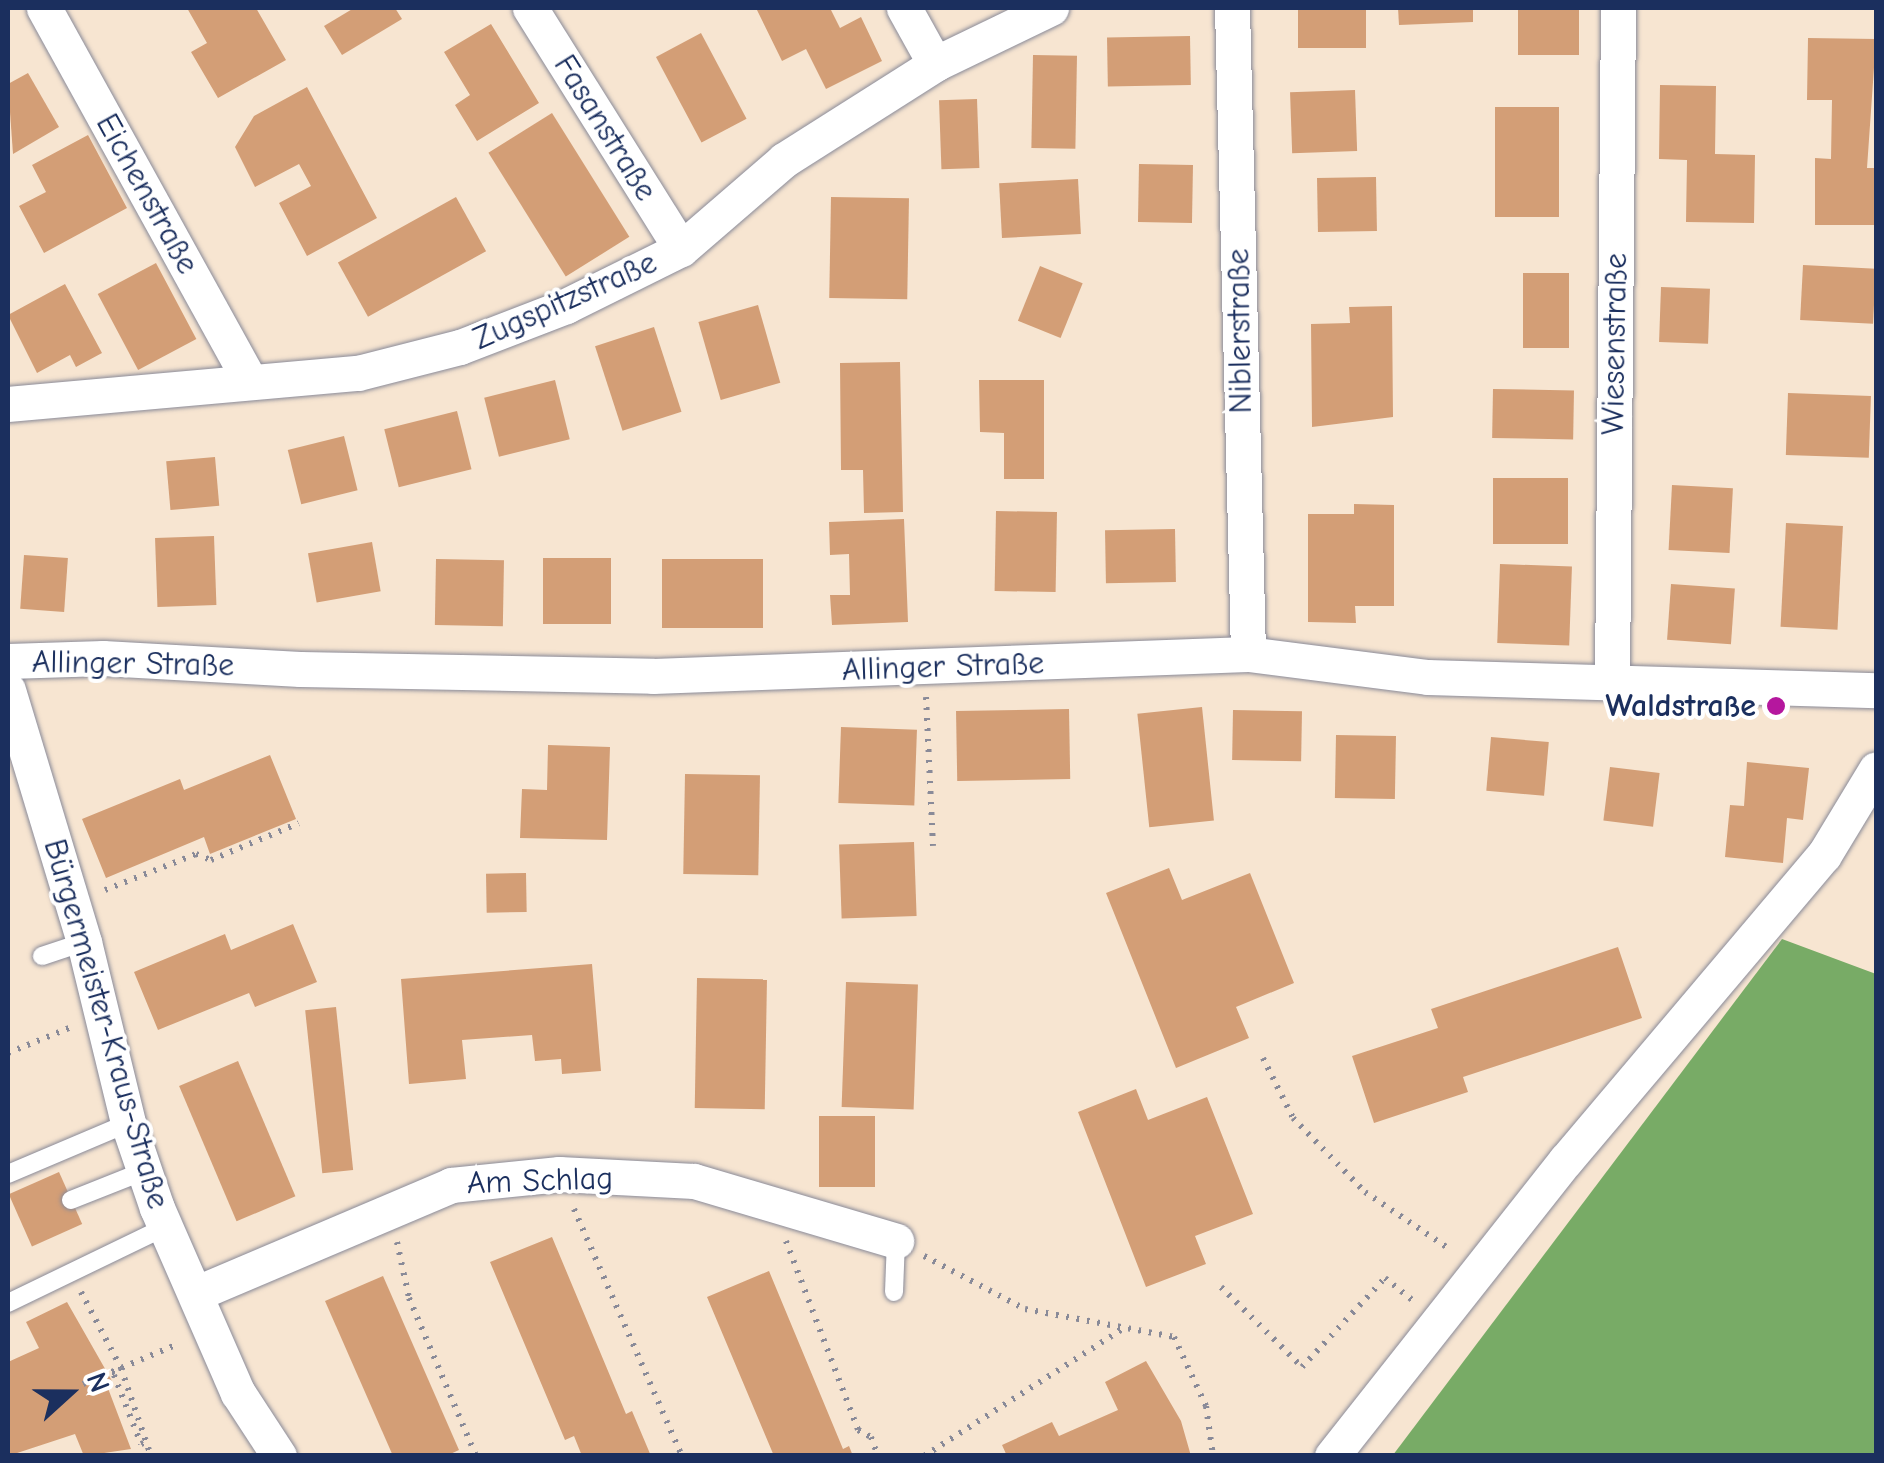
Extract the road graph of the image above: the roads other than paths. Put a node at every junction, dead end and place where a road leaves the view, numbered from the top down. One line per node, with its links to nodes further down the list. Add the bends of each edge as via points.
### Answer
1 (44, 8): 9 (street, Eichenstraße)
2 (530, 8): 8 (street, Fasanstraße)
3 (904, 8): 7 (street)
4 (1051, 8): 7 (street, Zugspitzstraße)
5 (1232, 8): 11 (street, Niblerstraße)
6 (1618, 8): 13 (street, Wiesenstraße)
7 (936, 64): 8 (street, Zugspitzstraße, via 784,160)
8 (681, 249): 9 (street, Zugspitzstraße, via 566,306 460,347 358,373)
9 (250, 380): 10 (street, Zugspitzstraße)
10 (8, 404)
11 (1248, 654): 12 (street, Allinger Straße, via 653,676 103,658); 13 (street, Allinger Straße, via 1428,677)
12 (8, 661)
13 (1612, 680): 15 (street, Allinger Straße)
14 (8, 690): 17 (street, Bürgermeister-Kraus-Straße)
15 (1876, 690)
16 (1876, 768): 29 (street, via 1824,854)
17 (84, 942): 18 (lane); 19 (street, Bürgermeister-Kraus-Straße)
18 (42, 956)
19 (128, 1123): 20 (street, Bürgermeister-Kraus-Straße); 21 (lane)
20 (144, 1170): 22 (lane); 23 (street, Bürgermeister-Kraus-Straße)
21 (8, 1174)
22 (71, 1200)
23 (165, 1228): 26 (street, Bürgermeister-Kraus-Straße); 27 (lane, via 68,1268)
24 (896, 1242): 25 (lane); 26 (street, Am Schlag, via 694,1181 558,1174 451,1185)
25 (894, 1292)
26 (196, 1293): 28 (street, Bürgermeister-Kraus-Straße, via 238,1394)
27 (8, 1303)
28 (276, 1455)
29 (1332, 1456)

